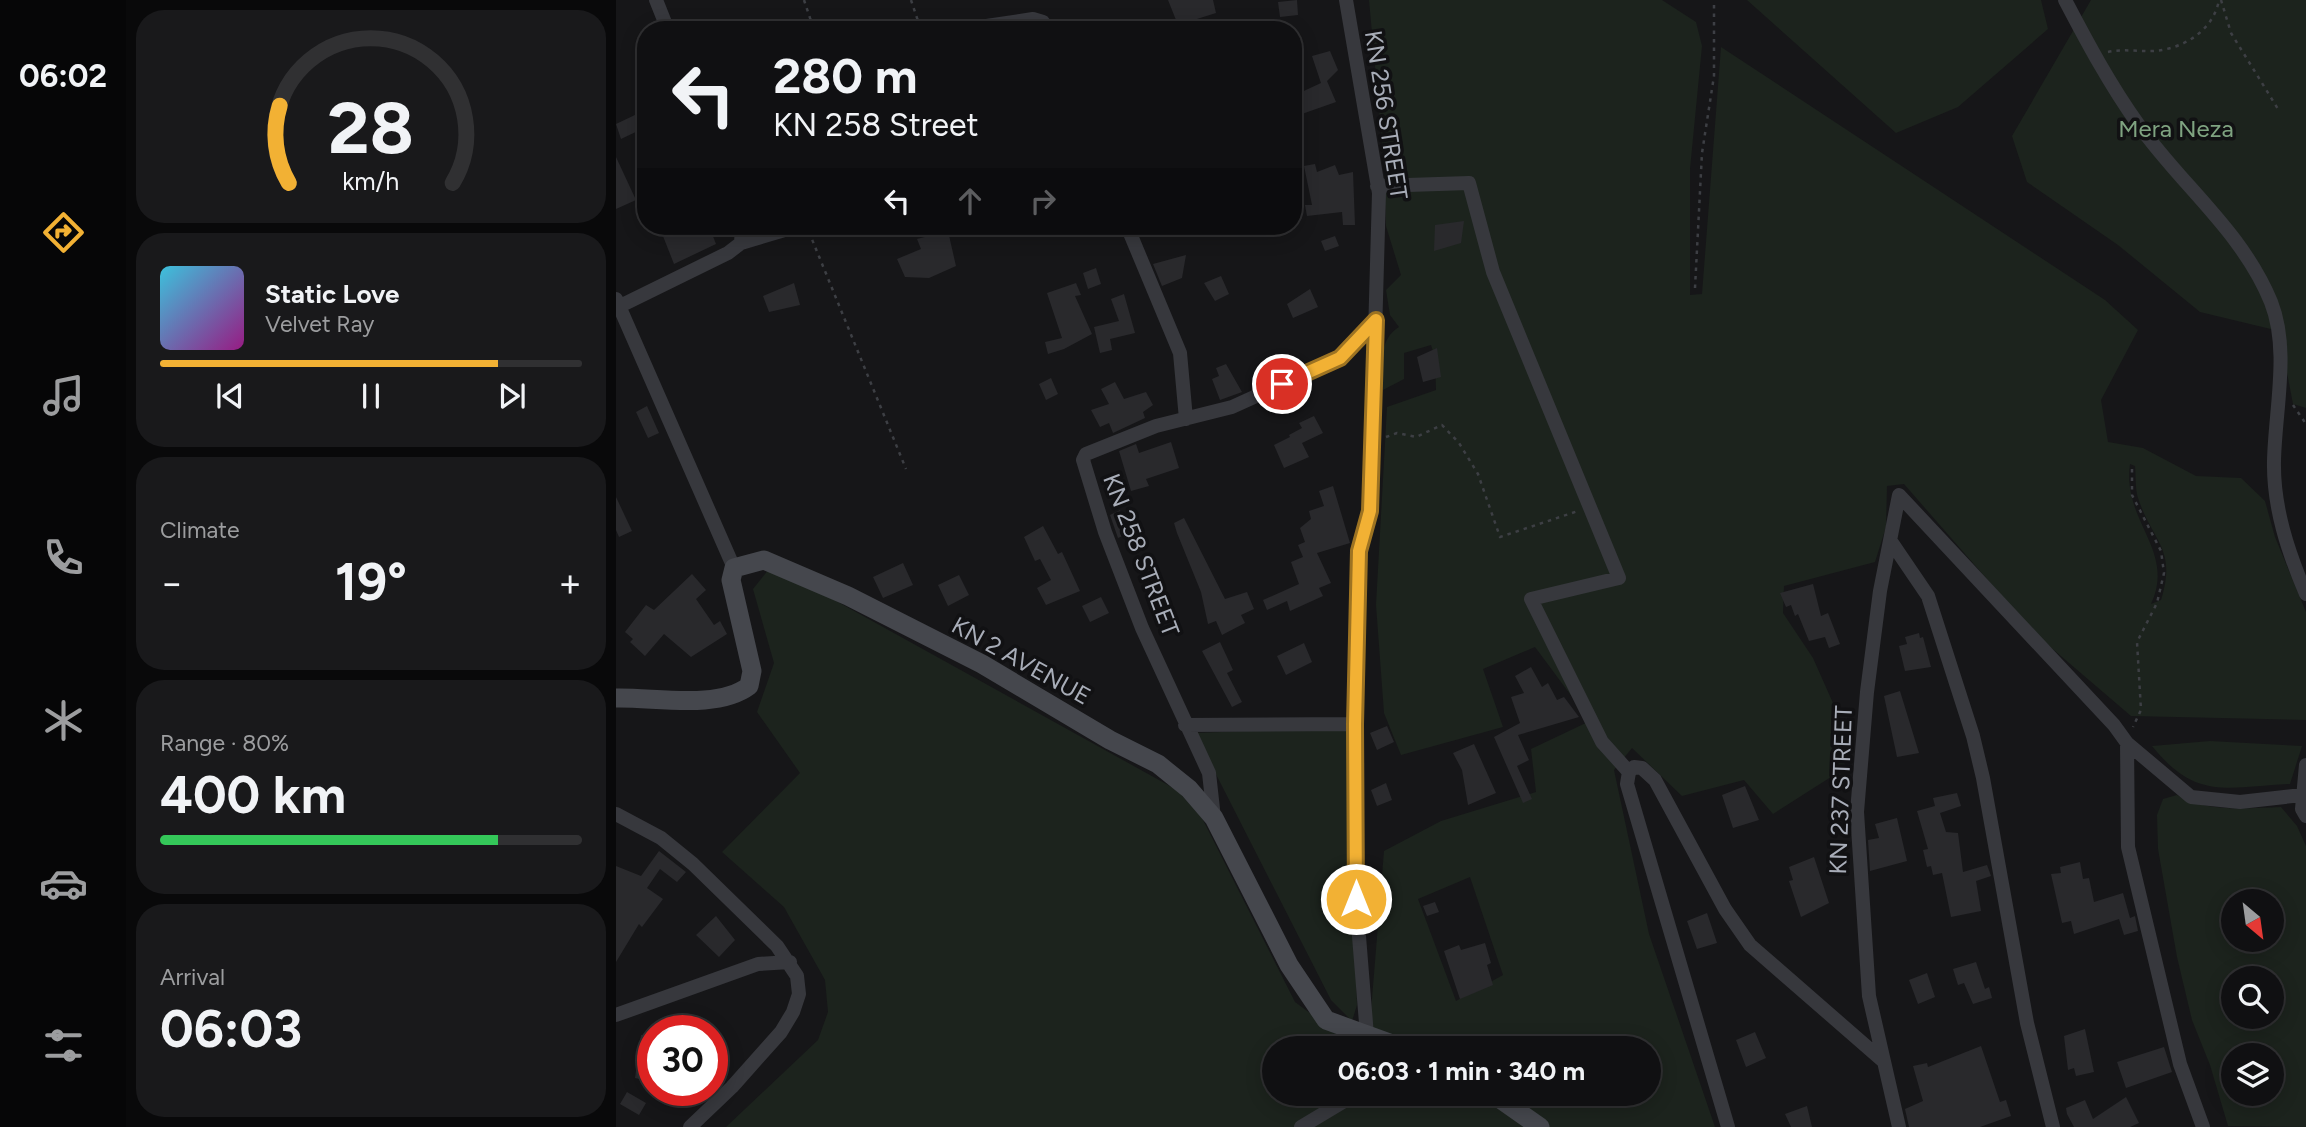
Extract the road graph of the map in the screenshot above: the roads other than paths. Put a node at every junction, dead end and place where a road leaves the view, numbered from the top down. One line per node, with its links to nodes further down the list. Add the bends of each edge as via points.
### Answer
1 (656, 0): 4 (street)
2 (1346, 0): 7 (street, KN 256 STREET)
3 (2065, 0): 17 (street, via 2137,124 2226,225 2271,303 2279,331 2277,506)
4 (664, 21)
5 (1020, 21): 6 (street)
6 (1040, 21)
7 (1377, 186): 13 (street, KN 256 STREET); 23 (street, via 1469,183 1493,272 1619,578 1531,599 1602,742)
8 (741, 235): 11 (street)
9 (768, 235): 11 (street)
10 (1131, 235): 14 (street, via 1180,352)
11 (741, 243): 12 (street)
12 (617, 304): 16 (street)
13 (1376, 320): 14 (street, KN 258 STREET, via 1340,358 1232,407); 19 (street, KN 256 STREET, via 1370,511 1359,551)
14 (1186, 419): 20 (street, KN 258 STREET, via 1156,426 1086,454 1083,460 1105,533)
15 (1892, 543): 21 (street, KN 237 STREET, via 1897,496 1904,496); 32 (street, KN 237 STREET, via 1871,654 1857,812 1869,996); 40 (street, via 1928,596 1973,736 2026,1023)
16 (734, 568): 18 (main road, via 732,580 752,671 749,687 735,697 716,700); 27 (main road, KN 2 AVENUE, via 764,561 781,567 982,664 1158,764 1189,789)
17 (2306, 594)
18 (616, 698)
19 (1355, 724): 20 (street); 31 (street, KN 256 STREET, via 1356,899)
20 (1185, 725): 27 (street, KN 258 STREET, via 1209,772)
21 (2127, 743): 24 (street, via 2191,797 2239,802); 41 (street, via 2128,847 2180,1064)
22 (2306, 765): 24 (street)
23 (1629, 772): 32 (street, via 1642,768 1655,780 1725,909 1750,945); 38 (street, via 1631,796)
24 (2302, 795): 26 (street)
25 (616, 814): 28 (street, via 661,838)
26 (2306, 816)
27 (1214, 818): 30 (main road, KN 2 AVENUE, via 1312,1003 1326,1020)
28 (790, 962): 29 (street, via 758,964); 35 (street, via 799,994 781,1032)
29 (616, 1015)
30 (1357, 1036)
31 (1368, 1036)
32 (1882, 1060): 39 (street, KN 237 STREET)
33 (1336, 1106): 36 (street)
34 (1510, 1106): 37 (main road)
35 (690, 1127)
36 (1301, 1127)
37 (1540, 1127)
38 (1728, 1127)
39 (1899, 1127)
40 (2053, 1127)
41 (2203, 1127)

